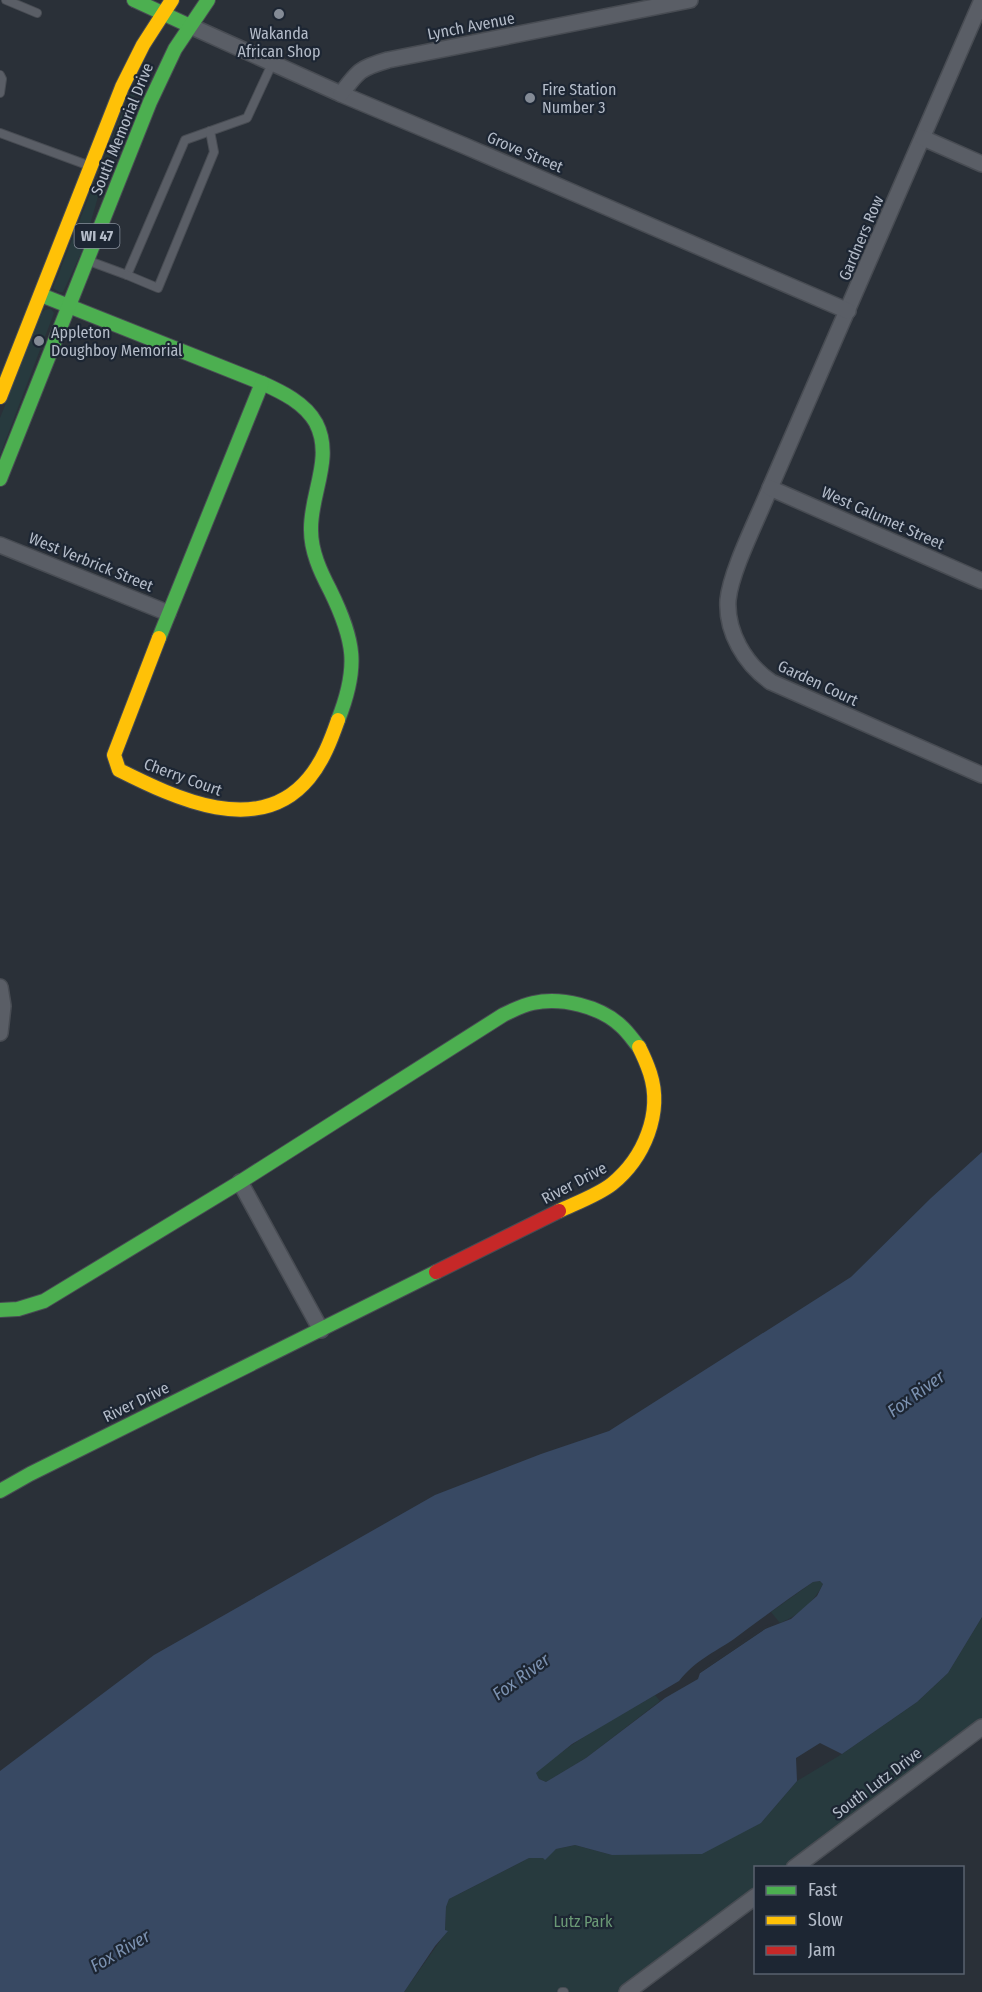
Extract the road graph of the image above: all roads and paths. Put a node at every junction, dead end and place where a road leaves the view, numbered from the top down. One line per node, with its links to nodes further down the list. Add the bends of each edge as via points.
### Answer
1 (6, 0): 8 (lane)
2 (134, 0): 7 (street)
3 (172, 0): 7 (street, South Memorial Drive)
4 (208, 0): 9 (street, South Memorial Drive / WI 47)
5 (684, 0): 13 (street, Lynch Avenue, via 388,60 357,72)
6 (982, 0): 16 (street, Gardners Row)
7 (163, 12): 9 (street); 18 (street, South Memorial Drive, via 122,87)
8 (37, 13)
9 (188, 25): 10 (street, Grove Street); 19 (street, South Memorial Drive / WI 47, via 150,102)
10 (272, 64): 13 (street, Grove Street); 14 (lane, via 247,118)
11 (0, 75): 12 (lane)
12 (0, 93)
13 (341, 94): 23 (street, Grove Street)
14 (210, 131): 20 (lane, via 185,140); 20 (lane, via 214,152 158,288)
15 (0, 133): 18 (lane)
16 (923, 138): 17 (street); 23 (street, Gardners Row)
17 (982, 164)
18 (91, 166): 21 (street, South Memorial Drive)
19 (87, 260): 20 (lane); 22 (street, South Memorial Drive / WI 47)
20 (127, 275)
21 (41, 295): 22 (street, Cherry Court); 25 (street, South Memorial Drive)
22 (69, 305): 24 (street, Cherry Court); 26 (street, South Memorial Drive / WI 47)
23 (848, 311): 27 (street, Gardners Row)
24 (262, 383): 30 (street, Cherry Court); 30 (street, Cherry Court, via 300,405 310,414 321,435 324,460 311,508 311,537 317,565 346,624 352,654 351,682 328,747 309,778 292,793 261,807 221,809 119,770 114,755 116,747)
25 (0, 397)
26 (0, 479)
27 (770, 488): 29 (street, West Calumet Street); 31 (street, Garden Court, via 728,599 737,644 753,667 771,682)
28 (0, 545): 30 (street, West Verbrick Street)
29 (982, 581)
30 (168, 613)
31 (982, 775)
32 (0, 987): 33 (street)
33 (0, 1033)
34 (240, 1182): 35 (street, River Drive, via 44,1301); 36 (street); 36 (street, River Drive, via 503,1015 530,1004 575,1003 596,1010 625,1030 644,1055 653,1080 654,1119 639,1157 622,1177)
35 (0, 1310)
36 (321, 1330): 37 (street, River Drive)
37 (0, 1491)
38 (982, 1727): 39 (street, South Lutz Drive)
39 (797, 1866)
40 (754, 1897): 41 (street)
41 (627, 1992)

